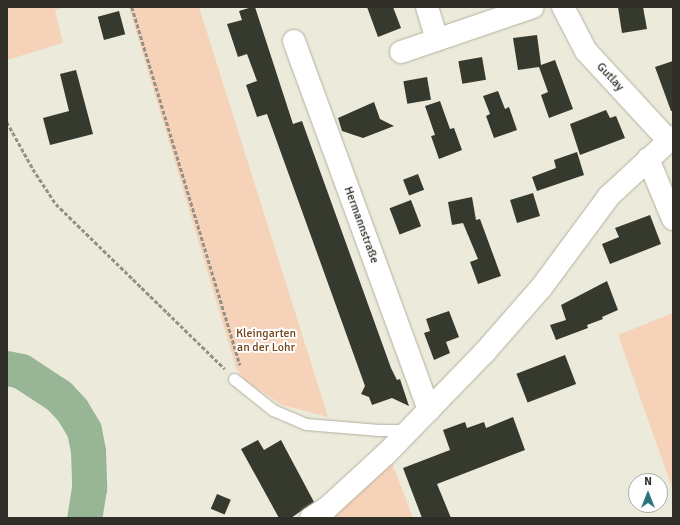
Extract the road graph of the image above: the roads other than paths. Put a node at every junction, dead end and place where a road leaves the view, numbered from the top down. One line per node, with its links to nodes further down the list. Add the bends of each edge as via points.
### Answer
1 (427, 7): 4 (street)
2 (533, 7): 4 (street)
3 (563, 7): 7 (street, Gutlay, via 586,51)
4 (437, 40): 6 (street)
5 (294, 41): 11 (street, Hermannstraße)
6 (401, 52)
7 (671, 138): 8 (street)
8 (648, 159): 9 (street); 11 (street, via 610,196 526,306)
9 (673, 219)
10 (234, 379): 12 (lane, via 273,410 306,424)
11 (428, 410): 12 (street)
12 (408, 430): 13 (street, via 386,454 327,508)
13 (311, 518)

